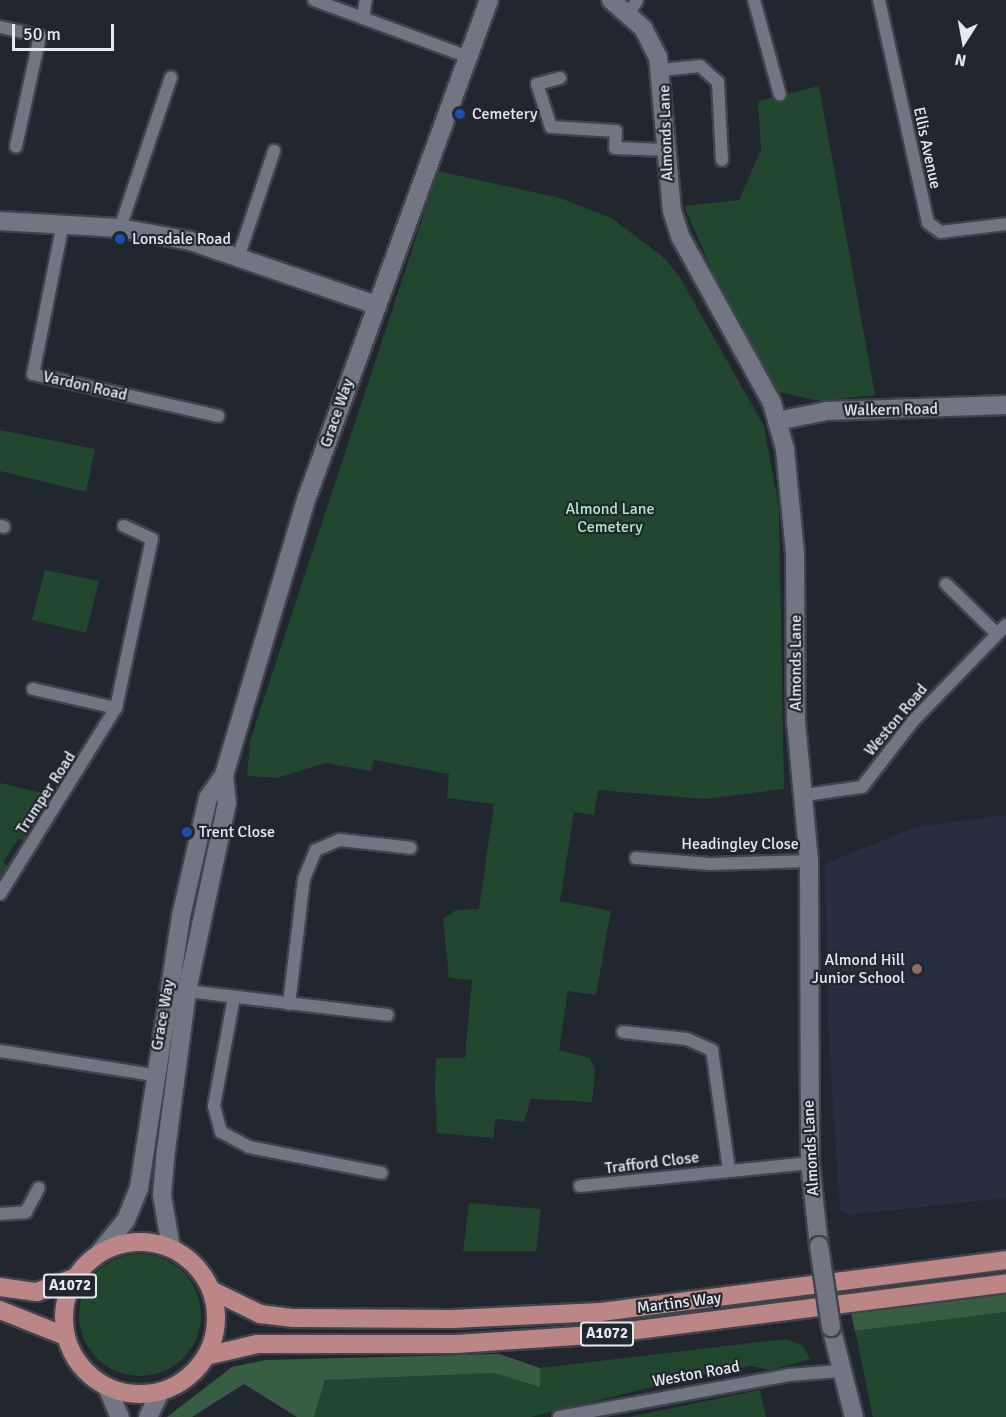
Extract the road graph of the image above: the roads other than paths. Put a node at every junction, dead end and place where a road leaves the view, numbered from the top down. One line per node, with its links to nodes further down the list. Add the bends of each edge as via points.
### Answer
1 (314, 0): 8 (street)
2 (366, 0): 8 (street)
3 (489, 0): 10 (street, Grace Way)
4 (610, 0): 7 (street, Almonds Lane)
5 (754, 0): 14 (street)
6 (879, 0): 21 (street, Ellis Avenue, via 928,223 941,232)
7 (633, 6): 11 (street, Almonds Lane)
8 (363, 18): 10 (street)
9 (0, 27): 15 (street, via 40,36)
10 (468, 57): 24 (street, Grace Way)
11 (662, 70): 16 (street, Almonds Lane); 18 (street, via 700,66 718,82)
12 (171, 77): 22 (street)
13 (560, 78): 16 (street, via 537,84 551,127 616,131 615,148)
14 (780, 95)
15 (16, 146)
16 (664, 150): 27 (street, Almonds Lane, via 681,238)
17 (274, 151): 23 (street)
18 (722, 160)
19 (3, 221): 20 (street)
20 (63, 223): 22 (street); 26 (street, Vardon Road, via 33,374)
21 (1006, 224)
22 (120, 228): 23 (street)
23 (239, 255): 24 (street)
24 (376, 305): 33 (street, Grace Way, via 272,605)
25 (1006, 405): 27 (street, Walkern Road, via 827,411)
26 (218, 416)
27 (777, 421): 34 (street, Almonds Lane, via 793,510 796,722)
28 (124, 526): 32 (street, Trumper Road, via 152,539)
29 (946, 584): 30 (street, Weston Road)
30 (1004, 628): 34 (street, Weston Road, via 913,721 862,787)
31 (33, 689): 32 (street)
32 (116, 708): 38 (street, Trumper Road)
33 (224, 776): 39 (street, Grace Way, via 227,803); 45 (street, Grace Way, via 208,798)
34 (805, 795): 37 (street, Almonds Lane)
35 (411, 848): 41 (street, via 340,840 316,850 304,879)
36 (636, 858): 37 (street, Headingley Close, via 710,864)
37 (809, 861): 46 (street, Almonds Lane)
38 (0, 894)
39 (187, 991): 40 (street); 52 (street, Grace Way, via 162,1195)
40 (234, 997): 41 (street); 48 (street, via 214,1106 221,1132 249,1147)
41 (289, 1004): 42 (street)
42 (388, 1015)
43 (623, 1032): 47 (street, via 687,1039 711,1050)
44 (0, 1051): 45 (street)
45 (153, 1075): 53 (street, Grace Way, via 135,1204)
46 (810, 1163): 47 (street, Trafford Close); 62 (street, Almonds Lane, bridge)
47 (729, 1170): 49 (street, Trafford Close, via 636,1184)
48 (381, 1173)
49 (580, 1186)
50 (39, 1188): 51 (street, via 26,1212)
51 (0, 1214)
52 (171, 1248): 53 (main road, A1072, via 135,1241); 58 (main road, A1072, via 195,1265)
53 (100, 1252): 55 (main road, A1072)
54 (1006, 1260): 58 (main road, Martins Way / A1072, via 601,1312 452,1319 294,1318 260,1314)
55 (74, 1278): 57 (main road, A1072, via 37,1292); 60 (main road, A1072, via 63,1317)
56 (1006, 1283): 61 (main road, A1072, via 605,1334 456,1344 257,1344)
57 (0, 1287)
58 (211, 1290): 61 (main road, A1072, via 215,1323)
59 (0, 1310): 60 (main road)
60 (65, 1336): 63 (main road, A1072, via 88,1375)
61 (206, 1356): 64 (main road, A1072, via 186,1378)
62 (840, 1371): 67 (street, Weston Road, via 780,1376); 68 (street, Almonds Lane)
63 (107, 1387): 64 (main road, A1072, via 124,1393); 65 (street)
64 (160, 1392): 66 (street)
65 (120, 1417)
66 (148, 1417)
67 (559, 1417)
68 (854, 1417)

